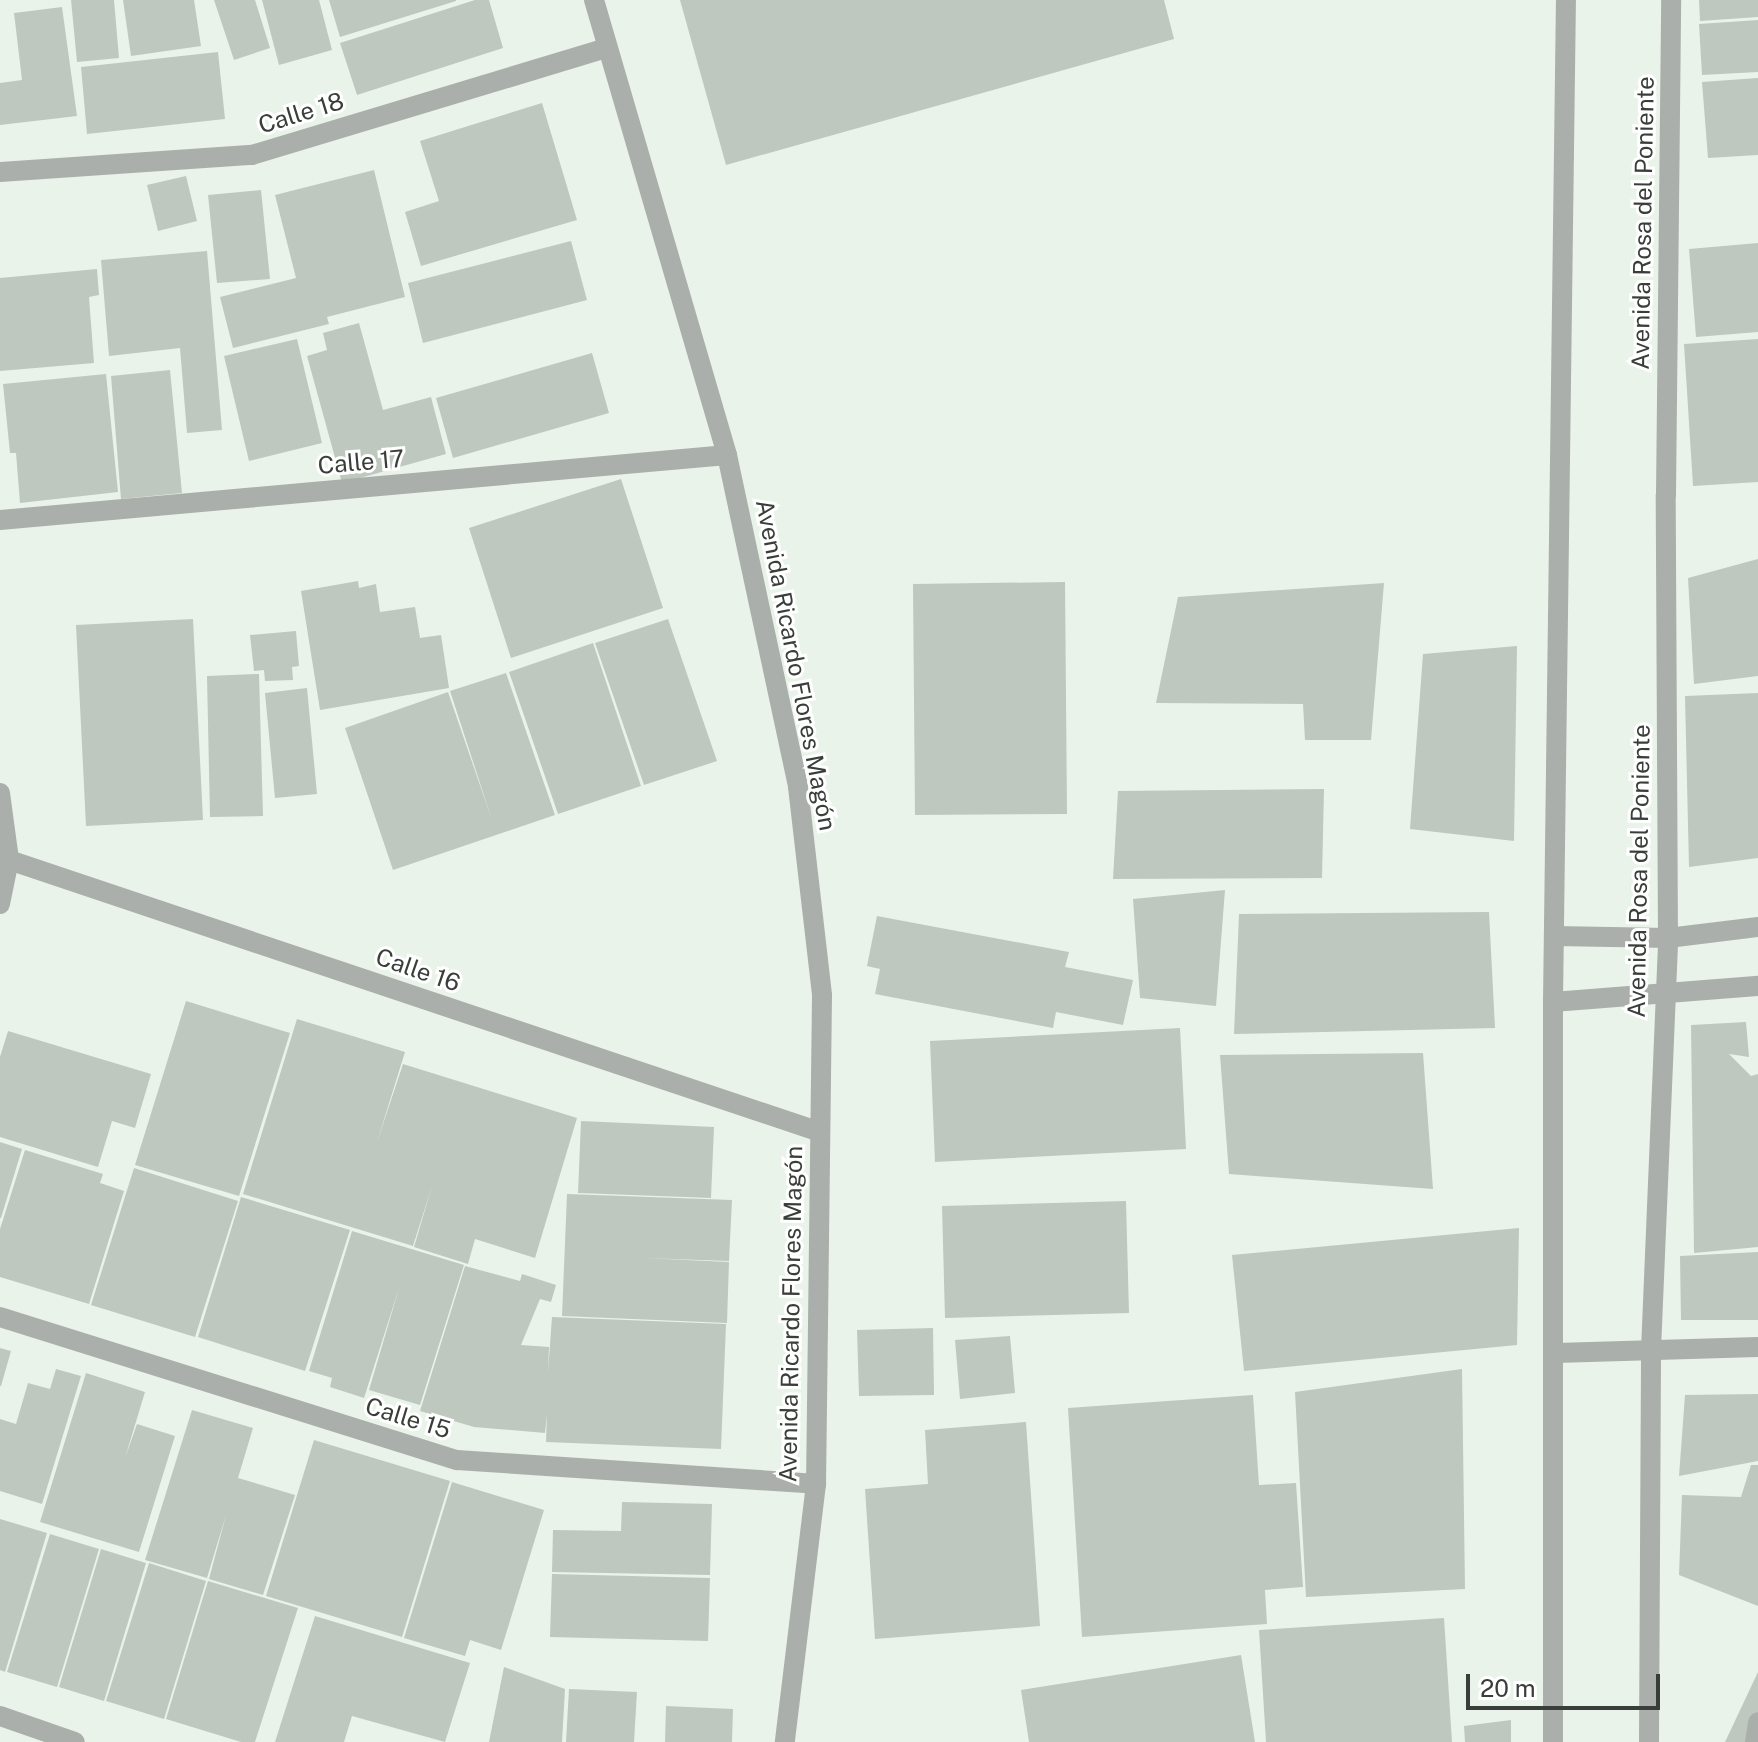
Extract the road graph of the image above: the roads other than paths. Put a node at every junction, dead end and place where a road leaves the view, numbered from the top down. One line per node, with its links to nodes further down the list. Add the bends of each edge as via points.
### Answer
1 (594, 0): 4 (street, Avenida Ricardo Flores Magón)
2 (1566, 0): 12 (street)
3 (1671, 0): 13 (street, Avenida Rosa del Poniente)
4 (607, 48): 5 (street, Calle 18, via 252,155); 6 (street, Avenida Ricardo Flores Magón)
5 (0, 172)
6 (727, 455): 7 (street, Calle 17); 17 (street, Avenida Ricardo Flores Magón, via 798,787 822,996)
7 (0, 520)
8 (0, 793): 9 (street)
9 (5, 859): 10 (street); 17 (street, Calle 16)
10 (0, 904)
11 (1758, 927): 13 (street)
12 (1554, 936): 13 (street); 16 (street)
13 (1668, 938): 15 (street, Avenida Rosa del Poniente)
14 (1758, 986): 15 (street)
15 (1665, 994): 16 (street); 20 (street, Avenida Rosa del Poniente)
16 (1553, 1002): 21 (street)
17 (820, 1132): 22 (street, Avenida Ricardo Flores Magón)
18 (0, 1317): 22 (street, Calle 15, via 457,1460)
19 (1758, 1347): 20 (street)
20 (1651, 1350): 21 (street); 28 (street, Avenida Rosa del Poniente)
21 (1556, 1353): 27 (street)
22 (816, 1484): 26 (street, Avenida Ricardo Flores Magón)
23 (0, 1716): 25 (street)
24 (1758, 1722): 29 (street)
25 (75, 1742)
26 (785, 1742)
27 (1553, 1742)
28 (1649, 1742)
29 (1755, 1742)

